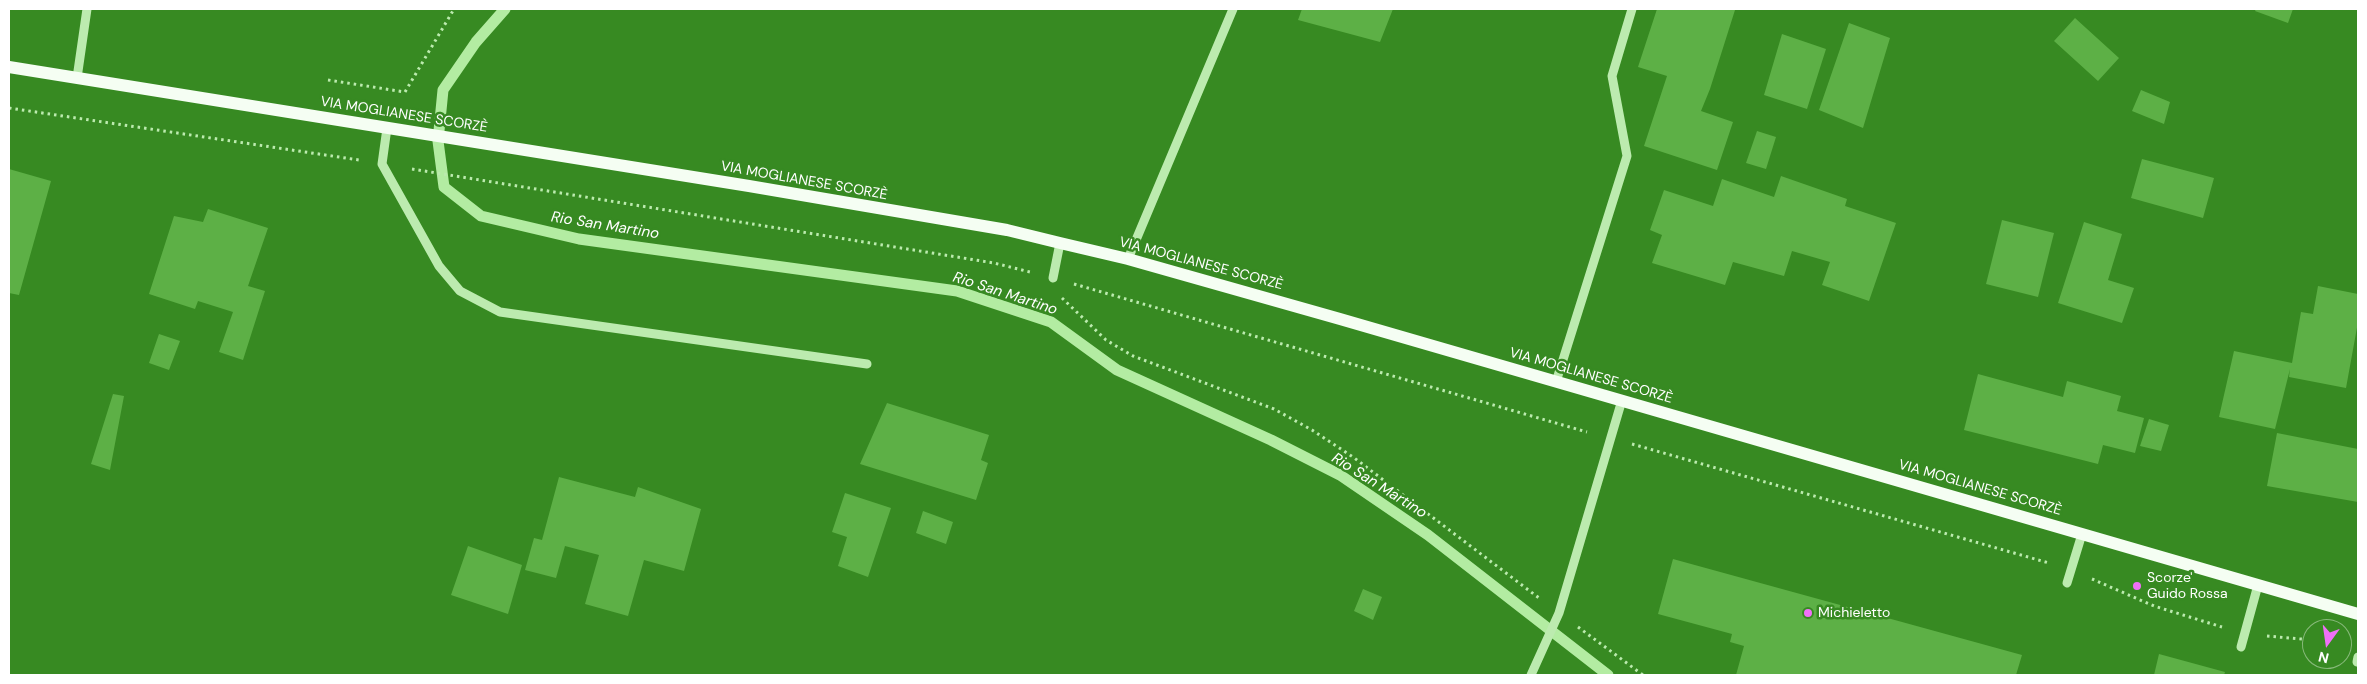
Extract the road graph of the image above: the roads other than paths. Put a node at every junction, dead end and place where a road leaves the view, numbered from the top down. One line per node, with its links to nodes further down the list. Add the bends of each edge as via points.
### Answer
1 (87, 9): 5 (street)
2 (1233, 9): 8 (street)
3 (1632, 9): 11 (street, via 1612,76 1626,156)
4 (9, 67): 5 (main road, VIA MOGLIANESE SCORZÈ)
5 (77, 78): 6 (main road, VIA MOGLIANESE SCORZÈ)
6 (387, 128): 7 (main road, VIA MOGLIANESE SCORZÈ); 10 (street, via 382,164 439,266 460,291 500,312)
7 (1060, 242): 8 (main road, VIA MOGLIANESE SCORZÈ); 9 (street)
8 (1128, 259): 11 (main road, VIA MOGLIANESE SCORZÈ)
9 (1053, 278)
10 (867, 364)
11 (1556, 382): 12 (main road, VIA MOGLIANESE SCORZÈ)
12 (1622, 400): 13 (main road, VIA MOGLIANESE SCORZÈ); 18 (street, via 1559,613)
13 (2082, 534): 14 (street); 15 (main road, VIA MOGLIANESE SCORZÈ)
14 (2067, 583)
15 (2258, 585): 16 (main road, VIA MOGLIANESE SCORZÈ); 17 (street)
16 (2358, 614)
17 (2241, 647)
18 (1531, 675)

